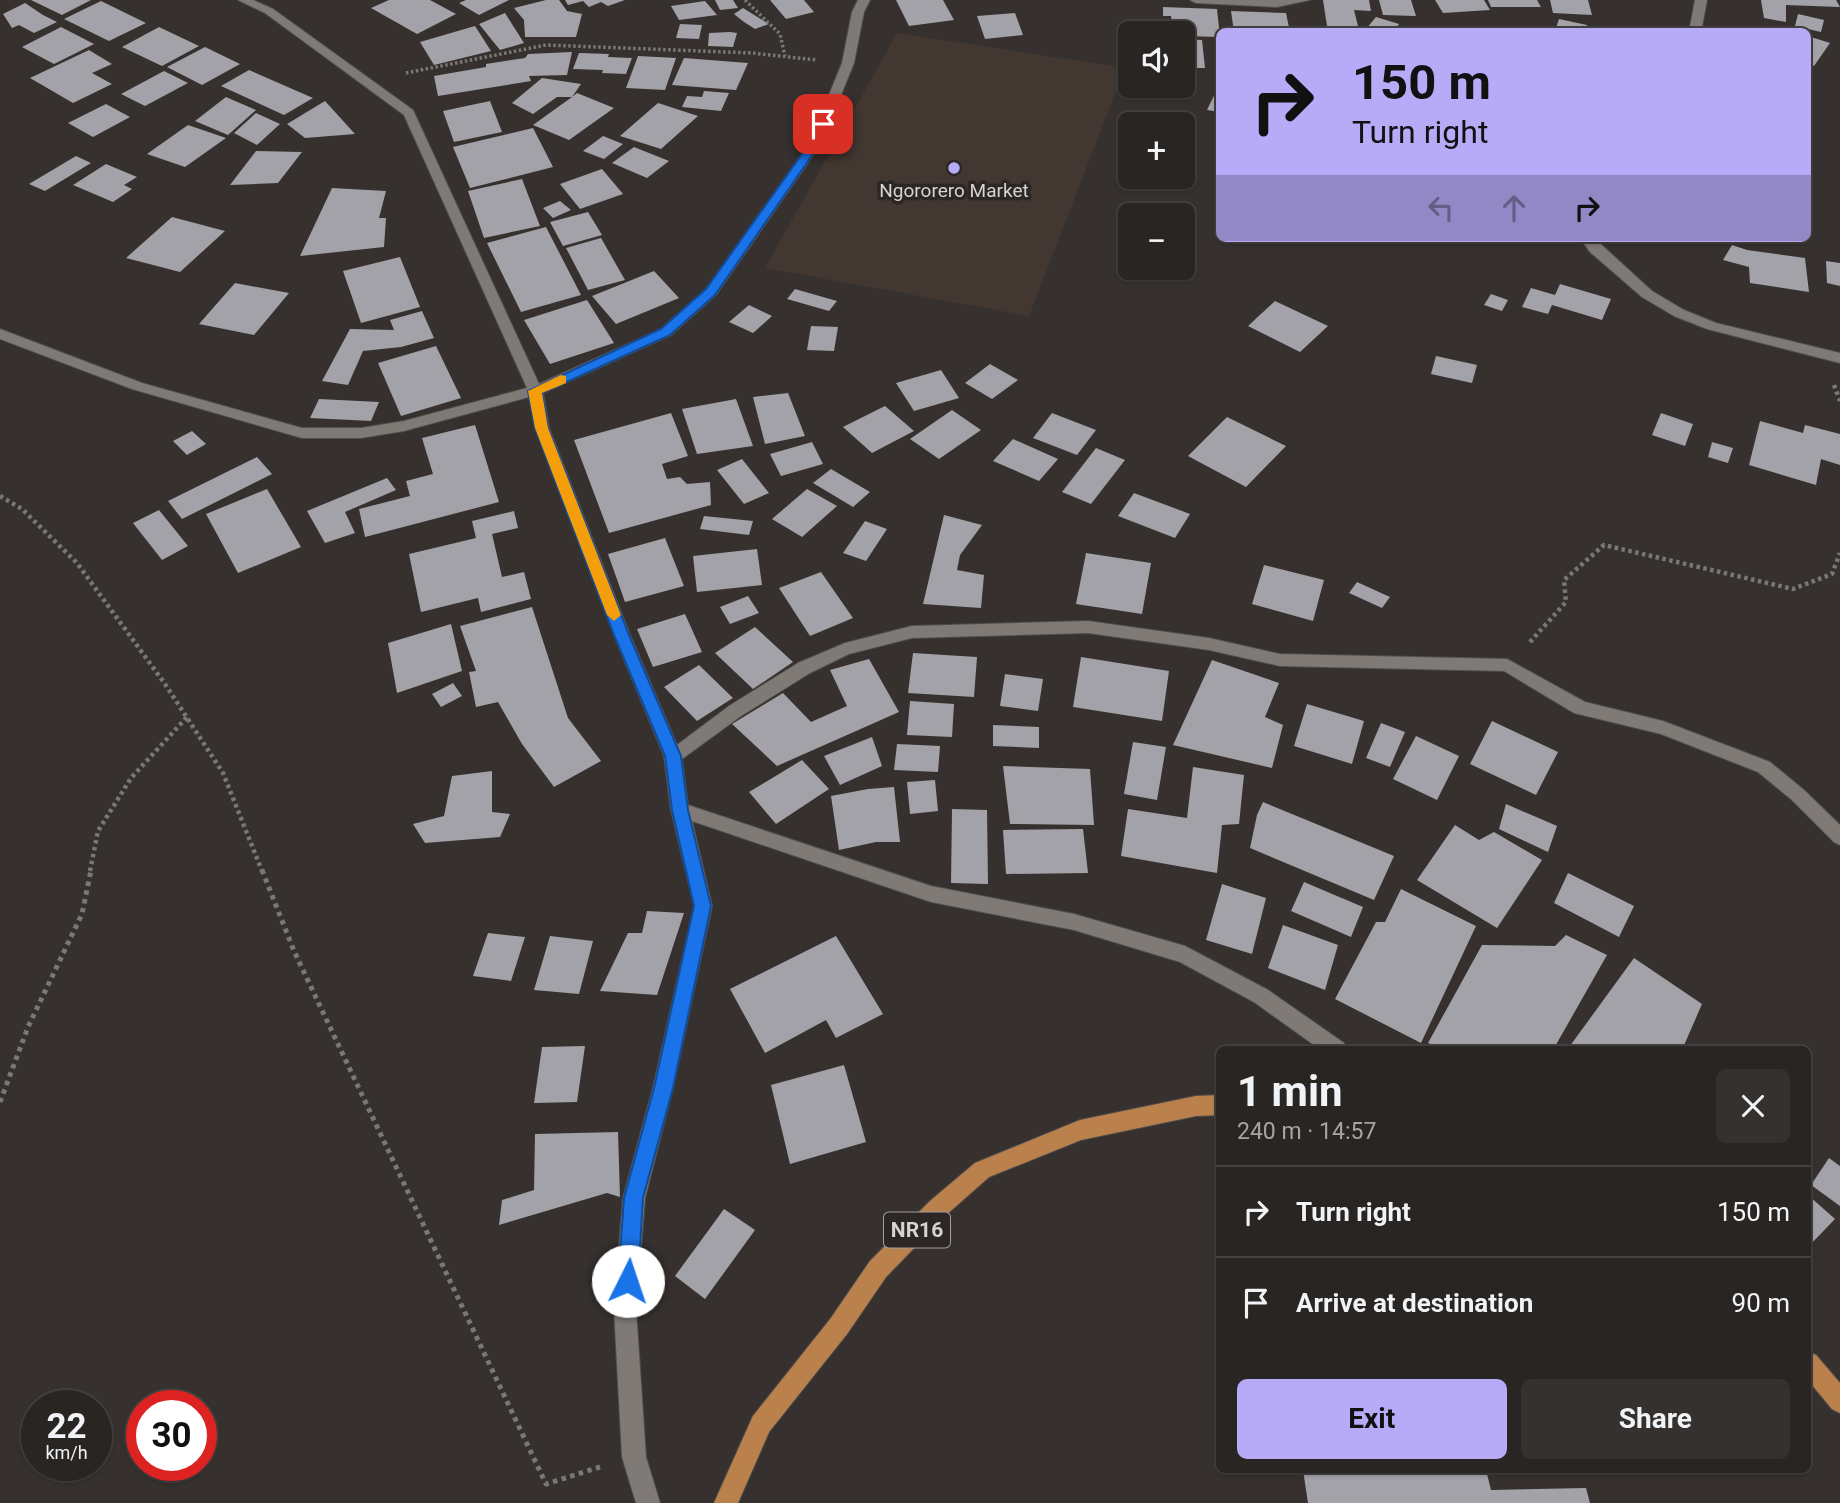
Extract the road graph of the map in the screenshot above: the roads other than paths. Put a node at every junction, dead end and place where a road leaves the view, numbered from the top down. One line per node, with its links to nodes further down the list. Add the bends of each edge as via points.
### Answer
1 (244, 0): 10 (street, via 269,11 409,113)
2 (864, 0): 10 (street, via 848,63 815,144 711,292 666,332)
3 (1196, 0): 4 (street, via 1277,4)
4 (1304, 0)
5 (1700, 0): 6 (street)
6 (1696, 28)
7 (1590, 242): 9 (street, via 1647,294 1679,313 1712,326)
8 (0, 334): 10 (street, via 137,386 302,433 361,433 404,426)
9 (1840, 358)
10 (535, 391): 11 (street, via 542,428)
11 (673, 756): 12 (street); 13 (street, via 804,668 845,649 912,632 1088,627 1209,644 1280,660 1507,665 1580,708 1663,728 1764,767)
12 (680, 810): 14 (street, via 931,894 1074,922 1185,955 1261,996); 18 (street, via 703,906 634,1198 625,1309 634,1457)
13 (1840, 837)
14 (1331, 1046)
15 (1216, 1105): 19 (main road, NR16, via 1080,1130 982,1170 878,1269 761,1424)
16 (1811, 1367): 17 (main road)
17 (1840, 1401)
18 (648, 1503)
19 (726, 1503)

